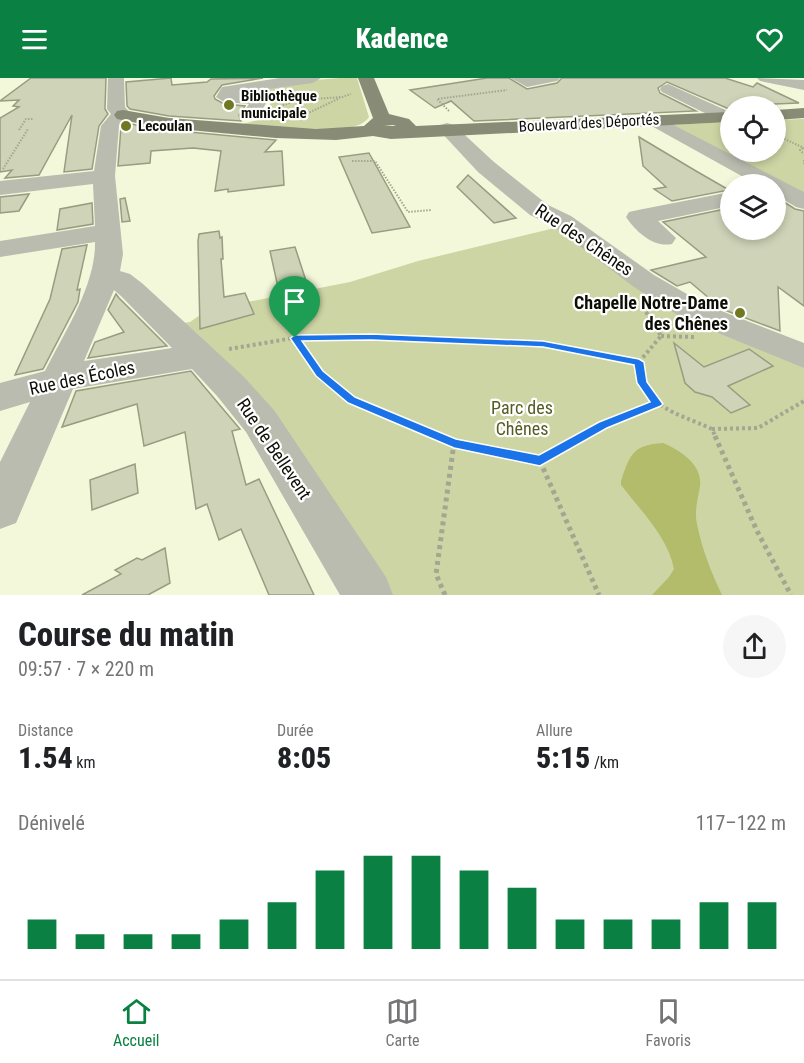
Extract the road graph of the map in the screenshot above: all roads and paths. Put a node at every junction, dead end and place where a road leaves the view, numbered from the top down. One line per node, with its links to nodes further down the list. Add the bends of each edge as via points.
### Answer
1 (116, 78): 14 (street, via 116,109)
2 (313, 78): 10 (street, via 228,90 224,97 260,100)
3 (552, 78): 5 (street)
4 (765, 78): 7 (street)
5 (523, 80): 20 (path, via 518,88 437,99)
6 (368, 82): 9 (path); 18 (main road, via 382,118)
7 (804, 85)
8 (669, 89): 11 (street)
9 (342, 97): 10 (path, via 299,100); 22 (path, via 296,118)
10 (253, 112)
11 (720, 113)
12 (804, 113): 13 (main road)
13 (786, 114)
14 (123, 115): 22 (main road, Boulevard des Déportés); 28 (street, via 110,126)
15 (720, 117): 17 (main road, Boulevard des Déportés)
16 (33, 118): 21 (path, via 27,119)
17 (654, 120): 20 (main road, Boulevard des Déportés); 27 (street)
18 (391, 126): 20 (main road, Boulevard des Déportés); 22 (main road, Boulevard des Déportés, via 335,135)
19 (28, 129): 29 (path, via 1,171)
20 (456, 129): 41 (street, Rue des Chênes, via 484,163 539,210 562,221 644,281 695,312)
21 (19, 130)
22 (283, 133)
23 (786, 140): 24 (path)
24 (804, 148): 25 (path, via 800,150)
25 (804, 154)
26 (352, 161): 33 (path, via 375,161 408,212)
27 (751, 174)
28 (104, 176): 29 (street); 34 (street)
29 (2, 181)
30 (786, 193): 32 (street)
31 (720, 201): 35 (street, via 638,217)
32 (804, 202)
33 (431, 210)
34 (108, 232): 36 (street); 37 (street)
35 (663, 238)
36 (0, 249)
37 (105, 278): 40 (street, Rue de Bellevent, via 124,282); 43 (street)
38 (661, 336): 42 (path)
39 (295, 338): 40 (path); 42 (path, via 543,344); 48 (path, via 319,374 351,400)
40 (200, 356): 43 (street, Rue des Écoles, via 74,376); 51 (street, Rue de Bellevent, via 260,421)
41 (804, 356)
42 (639, 362): 46 (path, via 642,383)
43 (58, 382): 44 (street, Rue des Écoles); 50 (street)
44 (0, 397)
45 (804, 401): 47 (path, via 758,428)
46 (657, 404): 47 (path); 49 (path, via 603,425)
47 (712, 429): 54 (path, via 757,531)
48 (454, 443): 49 (path); 52 (path, via 436,574)
49 (540, 461): 53 (path)
50 (0, 509)
51 (368, 595)
52 (445, 595)
53 (600, 595)
54 (791, 595)

